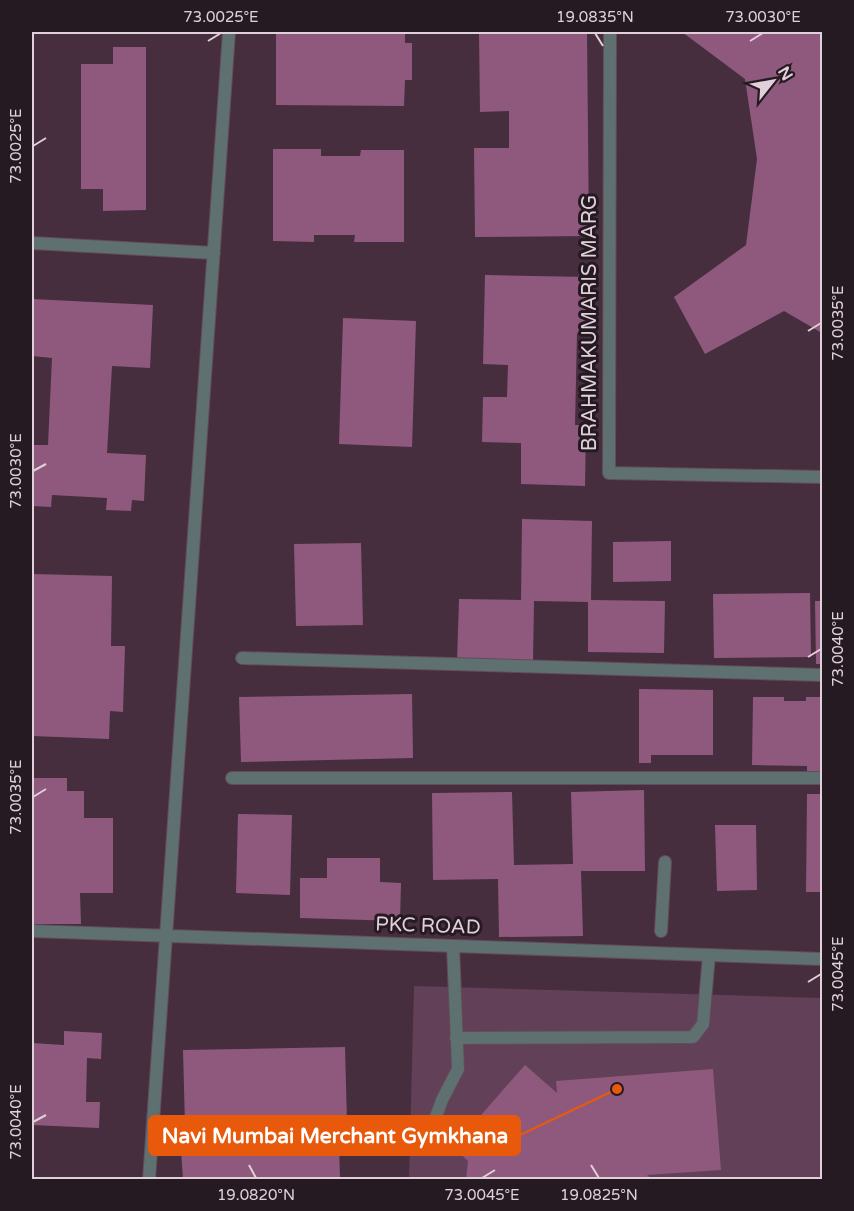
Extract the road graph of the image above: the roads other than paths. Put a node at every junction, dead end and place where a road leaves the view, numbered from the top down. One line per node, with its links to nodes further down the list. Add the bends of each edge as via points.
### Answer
1 (229, 32): 4 (street)
2 (610, 32): 5 (street, BRAHMAKUMARIS MARG, via 609,473)
3 (32, 243): 4 (street)
4 (214, 253): 13 (street)
5 (822, 477)
6 (242, 658): 7 (street)
7 (822, 675)
8 (232, 778): 9 (street)
9 (822, 778)
10 (665, 862): 12 (street)
11 (32, 931): 13 (street, PKC ROAD)
12 (661, 931)
13 (166, 936): 14 (street, PKC ROAD); 19 (street)
14 (453, 946): 15 (street, PKC ROAD); 17 (street)
15 (708, 955): 16 (street, PKC ROAD); 17 (street, via 703,1024 693,1037)
16 (822, 959)
17 (456, 1038): 18 (street, via 458,1069)
18 (430, 1133)
19 (149, 1179)

